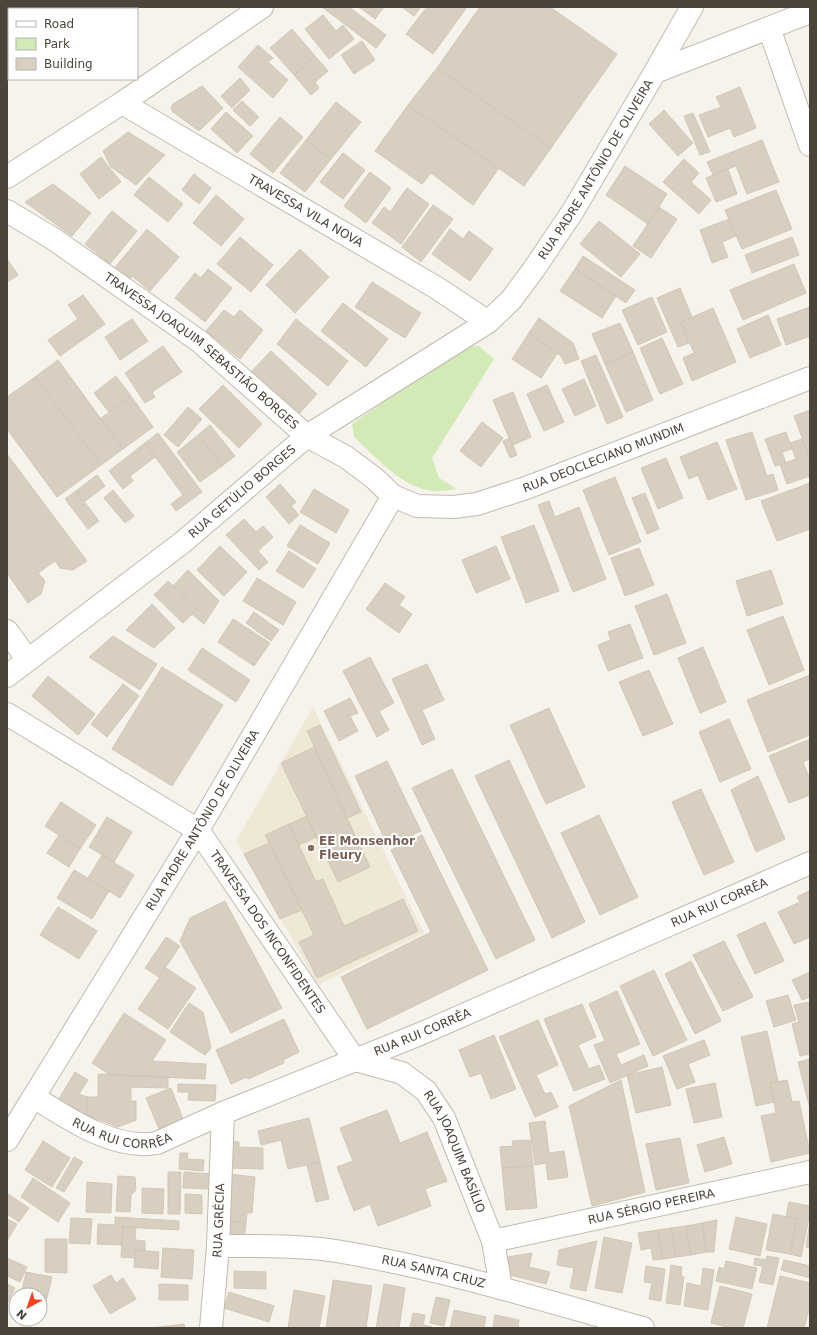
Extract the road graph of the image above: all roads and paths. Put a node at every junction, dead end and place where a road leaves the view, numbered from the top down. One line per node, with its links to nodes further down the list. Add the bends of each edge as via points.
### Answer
1 (262, 7): 6 (street)
2 (691, 7): 5 (street, RUA PADRE ANTÔNIO DE OLIVEIRA)
3 (810, 12): 4 (street)
4 (769, 28): 5 (street); 7 (street)
5 (655, 72): 10 (street, RUA PADRE ANTÔNIO DE OLIVEIRA, via 573,211 511,300)
6 (122, 103): 8 (street); 10 (street, TRAVESSA VILA NOVA, via 431,284)
7 (810, 145)
8 (7, 177)
9 (7, 211): 12 (street, TRAVESSA JOAQUIM SEBASTIÃO BORGES, via 52,238 199,341)
10 (488, 322): 12 (street, RUA GETÚLIO BORGES)
11 (810, 378): 13 (street, RUA DEOCLECIANO MUNDIM, via 526,488 477,504 454,507 417,506)
12 (307, 436): 13 (street, TRAVESSA JOAQUIM SEBASTIÃO BORGES, via 346,457); 15 (street, RUA GETÚLIO BORGES, via 182,542)
13 (393, 496): 18 (street, RUA PADRE ANTÔNIO DE OLIVEIRA)
14 (7, 631): 15 (street)
15 (28, 660): 16 (street, RUA GETÚLIO BORGES)
16 (7, 676)
17 (7, 714): 18 (street, TRAVESSA DOS INCONFIDENTES)
18 (198, 830): 20 (street, TRAVESSA DOS INCONFIDENTES); 21 (street, RUA PADRE ANTÔNIO DE OLIVEIRA)
19 (810, 863): 20 (street, RUA RUI CORRÊA)
20 (355, 1060): 22 (street, RUA RUI CORRÊA); 25 (street, RUA JOAQUIM BASÍLIO, via 402,1073 426,1091 444,1118)
21 (34, 1097): 22 (street, RUA RUI CORRÊA, via 80,1126 126,1143 145,1145 179,1134); 23 (street, RUA PADRE ANTÔNIO DE OLIVEIRA)
22 (222, 1113): 26 (street, RUA GRÉCIA)
23 (7, 1140)
24 (810, 1172): 25 (street, RUA SÉRGIO PEREIRA)
25 (493, 1241): 27 (street, RUA JOAQUIM BASÍLIO)
26 (218, 1246): 27 (street, RUA SANTA CRUZ, via 286,1246 335,1251); 28 (street, RUA GRÉCIA)
27 (501, 1288): 29 (street, RUA SANTA CRUZ)
28 (211, 1328)
29 (644, 1328)

